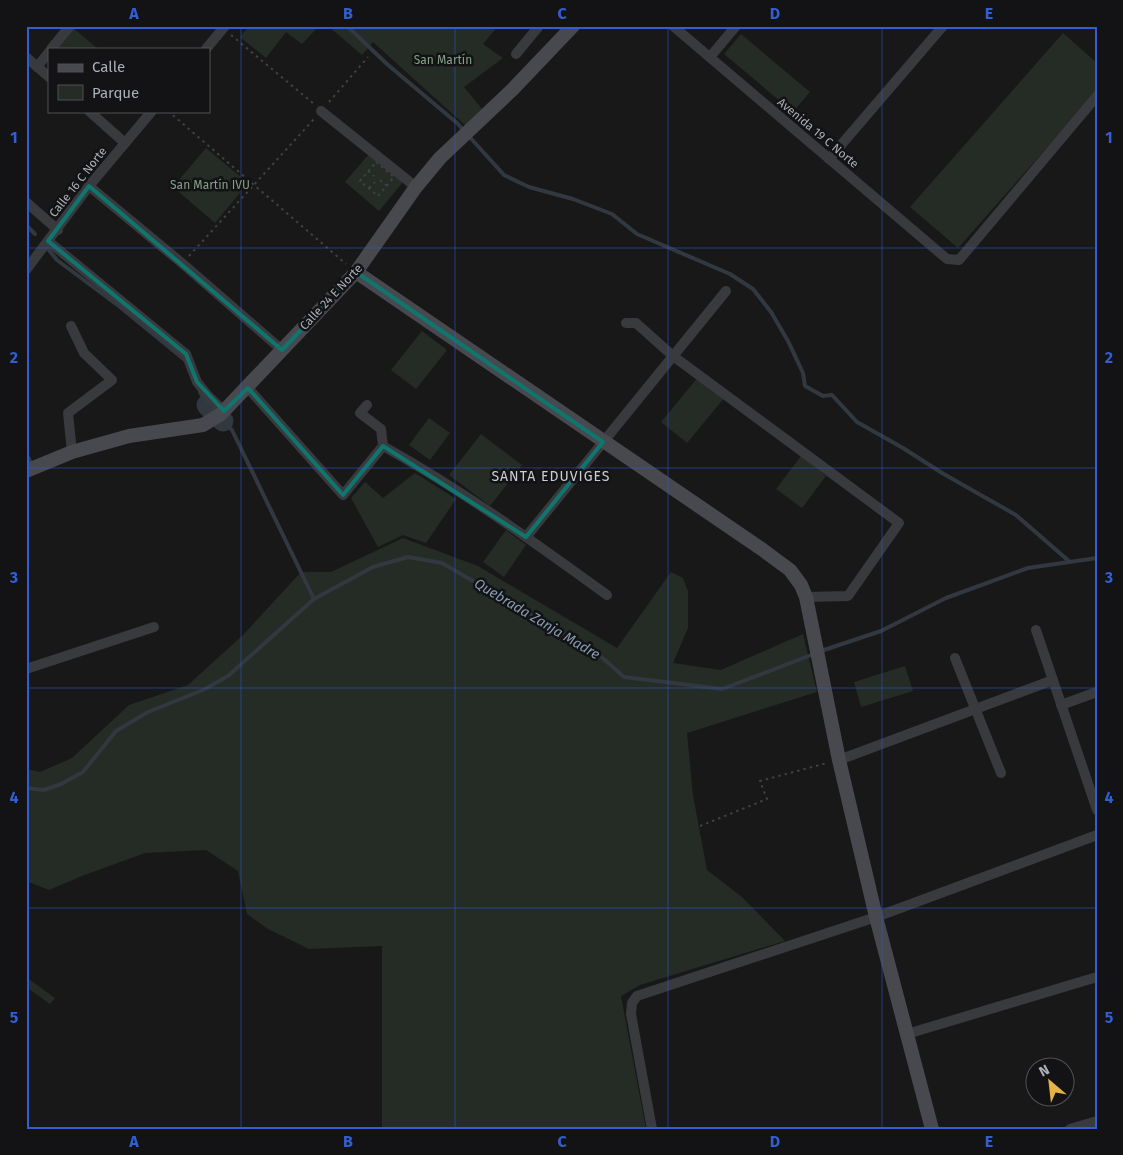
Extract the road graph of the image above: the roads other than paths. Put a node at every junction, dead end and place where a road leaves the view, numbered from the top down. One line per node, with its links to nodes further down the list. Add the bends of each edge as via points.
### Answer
1 (70, 26): 8 (street)
2 (539, 26): 11 (street)
3 (573, 26): 23 (street, Calle 24 E Norte, via 440,158)
4 (673, 26): 13 (street, Avenida 19 C Norte)
5 (736, 26): 13 (street)
6 (944, 26): 21 (street)
7 (223, 27): 9 (street)
8 (53, 48)
9 (207, 48)
10 (48, 53): 14 (street)
11 (516, 54)
12 (26, 57): 14 (street)
13 (710, 57): 21 (street, Avenida 19 C Norte)
14 (37, 66): 15 (street)
15 (48, 76)
16 (1097, 96): 21 (street, Avenida 19 C Norte, via 959,260 948,259)
17 (321, 110): 23 (street)
18 (90, 112): 20 (street)
19 (151, 112): 20 (street, Calle 16 C Norte)
20 (125, 143): 22 (street, Calle 16 C Norte)
21 (829, 159)
22 (89, 186): 25 (street, Calle 16 C Norte); 32 (street)
23 (416, 187): 28 (street, Calle 24 E Norte)
24 (26, 202): 25 (street)
25 (58, 230): 26 (street, Calle 16 C Norte)
26 (48, 242): 27 (street, Calle 16 C Norte); 36 (street, via 186,354 197,382)
27 (26, 270)
28 (356, 272): 32 (street, Calle 24 E Norte); 37 (street)
29 (726, 291): 33 (street)
30 (626, 323): 33 (street, via 636,323)
31 (71, 326): 39 (street, via 84,353 112,380 68,413)
32 (282, 350): 34 (street, Calle 24 E Norte)
33 (673, 356): 37 (street); 44 (street, via 899,523 848,596)
34 (248, 388): 36 (street, Calle 24 E Norte); 38 (street, via 343,495)
35 (367, 405): 38 (street, via 360,413 381,429)
36 (223, 413): 39 (street, Calle 24 E Norte, via 203,424 129,436)
37 (602, 442): 42 (street); 44 (street, via 790,570)
38 (383, 446): 42 (street, via 429,471)
39 (72, 452): 41 (street, Calle 24 E Norte)
40 (26, 454): 41 (lane)
41 (29, 470)
42 (526, 537): 43 (street)
43 (607, 596)
44 (806, 597): 53 (street)
45 (154, 626): 48 (street)
46 (1036, 630): 49 (street)
47 (955, 658): 52 (street)
48 (26, 669)
49 (1053, 680): 51 (street); 52 (street)
50 (1097, 692): 51 (street)
51 (1061, 705): 55 (street)
52 (974, 709): 53 (street); 54 (street)
53 (839, 760): 57 (street)
54 (1001, 773)
55 (1097, 810)
56 (1097, 835): 57 (street)
57 (876, 917): 59 (street); 61 (street, via 637,996 632,1003 631,1014)
58 (1097, 977): 59 (street)
59 (906, 1034): 62 (street)
60 (1097, 1121): 63 (street)
61 (652, 1129)
62 (932, 1129)
63 (1070, 1129)

